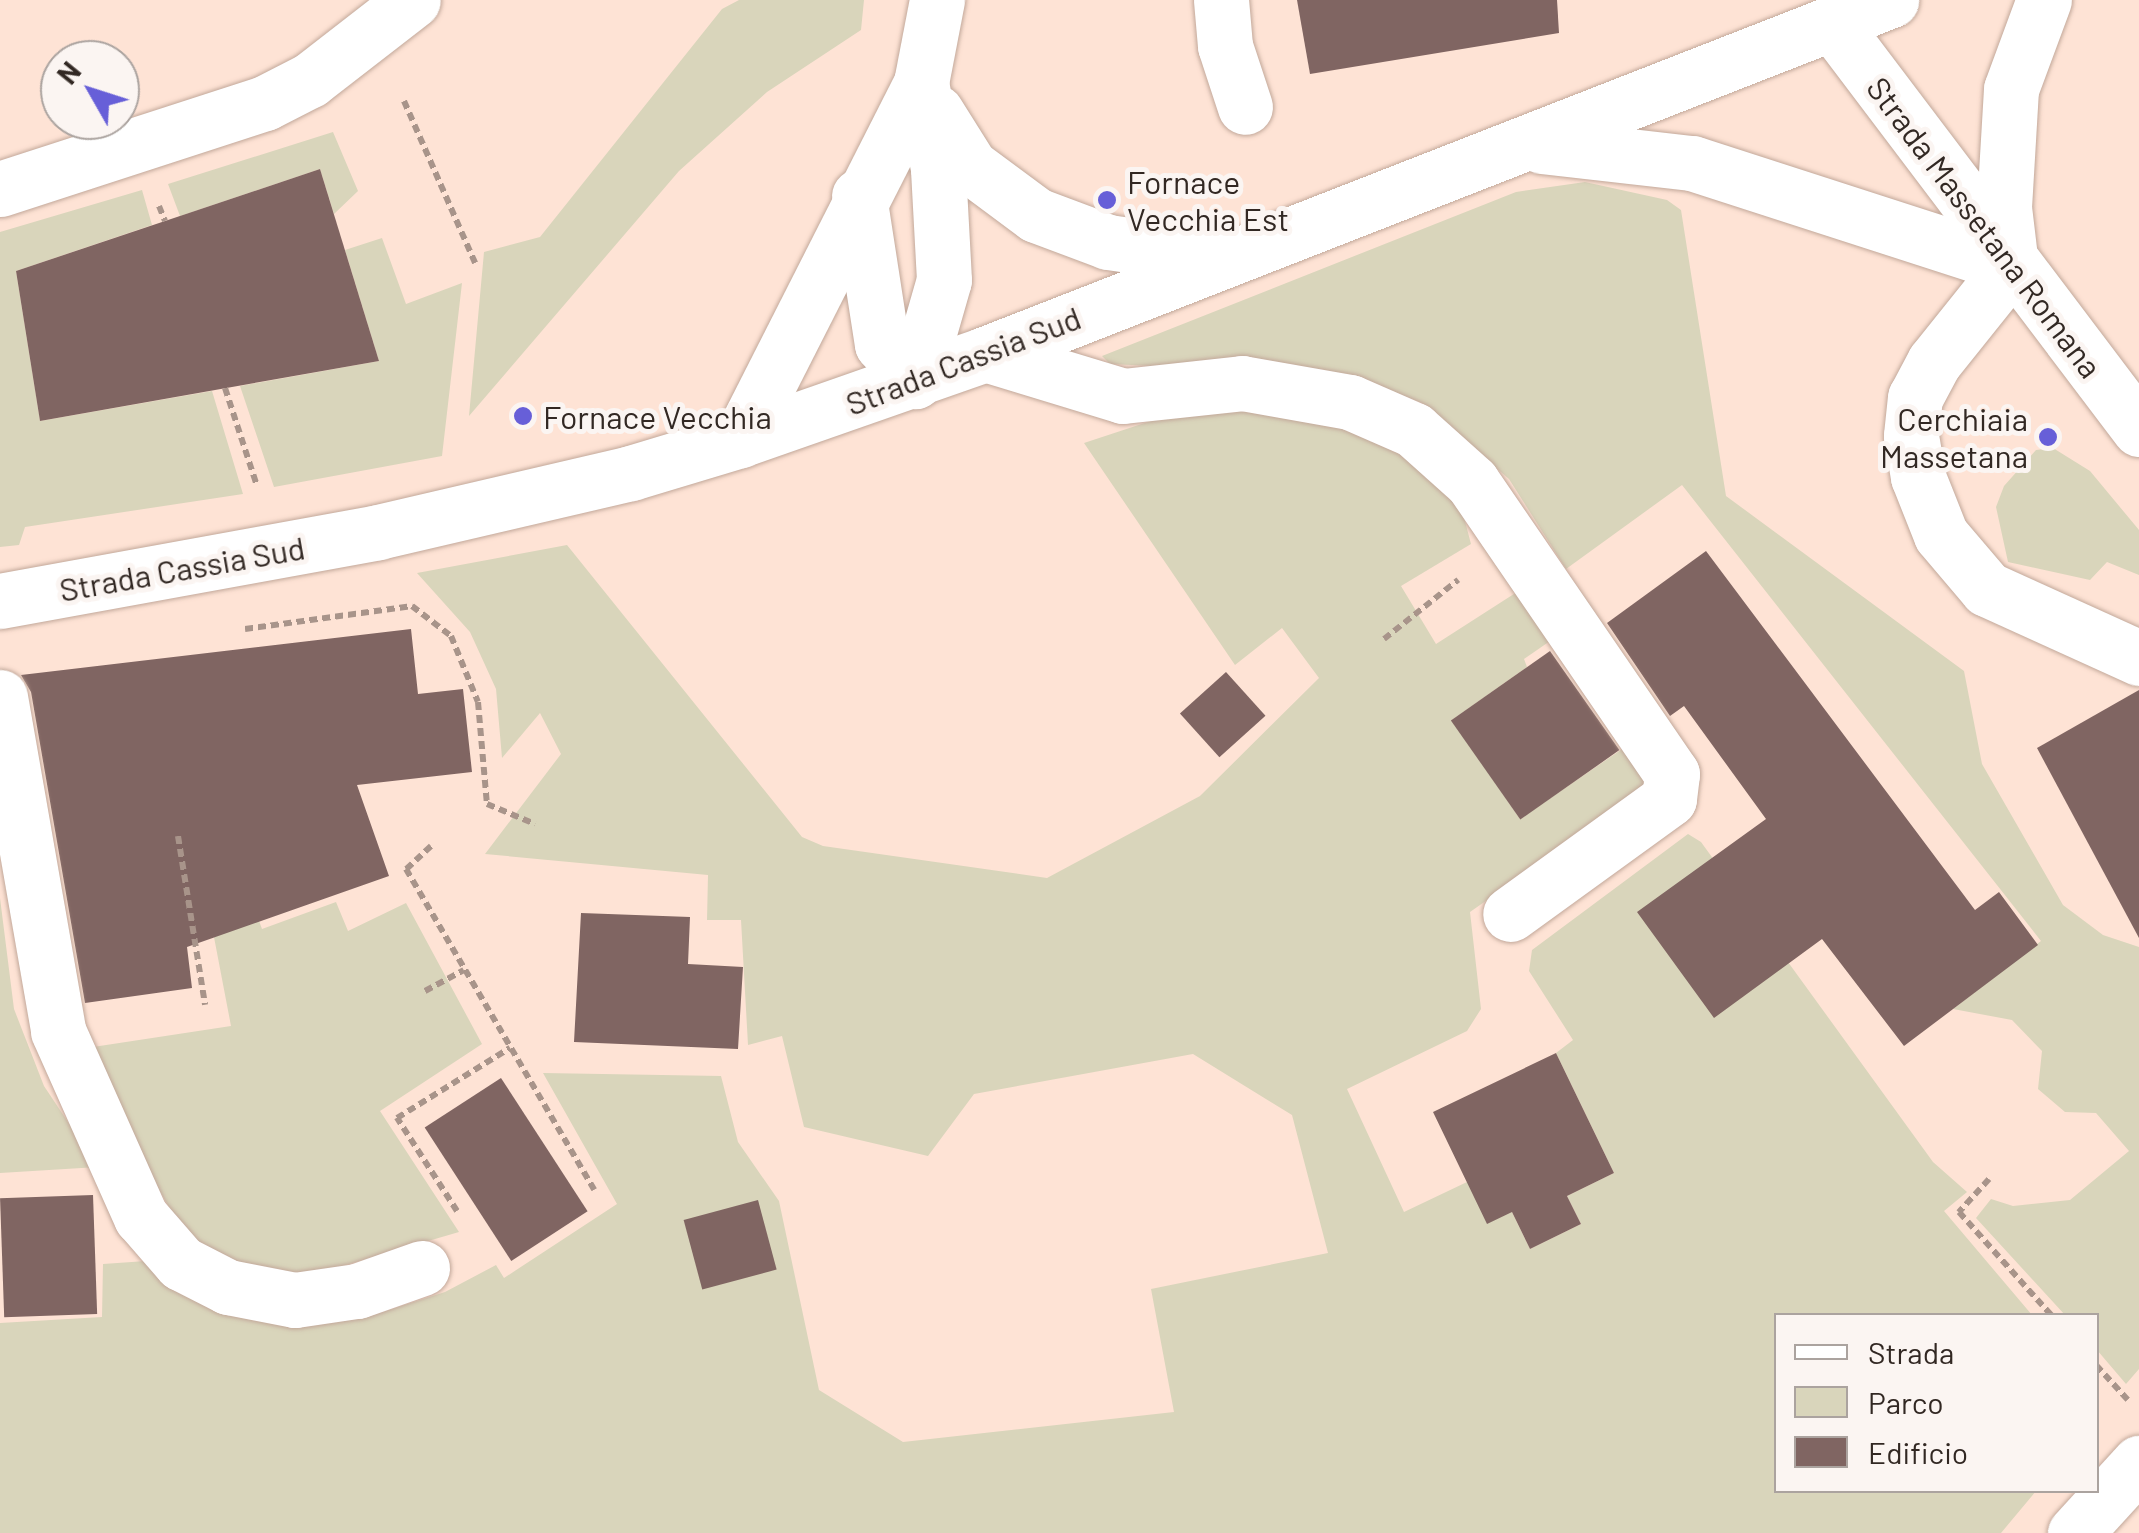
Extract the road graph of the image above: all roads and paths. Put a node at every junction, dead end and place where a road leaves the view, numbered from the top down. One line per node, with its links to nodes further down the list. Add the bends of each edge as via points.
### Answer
1 (413, 0): 11 (main road, via 310,80 264,104)
2 (938, 0): 7 (main road)
3 (1221, 0): 9 (main road, via 1226,46)
4 (1892, 0): 6 (main road, Strada Cassia Sud)
5 (2044, 0): 15 (main road, via 2011,89 2004,207)
6 (1832, 23): 10 (main road, Strada Cassia Sud); 15 (main road, Strada Massetana Romana)
7 (921, 82): 12 (main road); 13 (main road, via 970,166 1036,215 1108,242); 17 (main road, via 938,168 944,280)
8 (404, 101): 14 (path)
9 (1245, 107)
10 (1520, 146): 13 (main road, Strada Cassia Sud); 15 (main road, via 1612,150 1692,163)
11 (0, 190)
12 (859, 196): 17 (main road, via 882,344); 20 (main road)
13 (1224, 259): 16 (main road, Strada Cassia Sud)
14 (475, 263)
15 (2012, 266): 19 (main road, Strada Massetana Romana); 26 (main road, via 1934,362 1915,396 1918,477 1940,535 1987,588)
16 (985, 354): 17 (main road, Strada Cassia Sud); 22 (main road, via 1123,396 1242,383 1350,402 1386,415 1440,450)
17 (914, 381): 20 (main road, Strada Cassia Sud)
18 (226, 388): 21 (path)
19 (2139, 429)
20 (740, 440): 23 (main road, Strada Cassia Sud, via 614,478 378,532)
21 (262, 502)
22 (1506, 535): 25 (path); 31 (main road, via 1672,774 1670,800)
23 (0, 601)
24 (242, 630): 28 (path, via 412,606 451,636 478,702 487,804)
25 (1384, 639)
26 (2139, 658)
27 (0, 697): 38 (main road, via 55,1019 142,1216 181,1263 228,1287 294,1300 357,1291)
28 (535, 824)
29 (178, 836): 34 (path)
30 (431, 846): 32 (path, via 406,869)
31 (1510, 914)
32 (464, 970): 33 (path); 35 (path)
33 (425, 991)
34 (205, 1005)
35 (510, 1048): 37 (path); 38 (path, via 397,1118 476,1240)
36 (1989, 1179): 39 (path, via 1958,1212)
37 (594, 1190)
38 (422, 1268)
39 (2049, 1313)
40 (2099, 1368): 41 (path)
41 (2139, 1412)
42 (2139, 1464): 43 (main road)
43 (2074, 1533)

